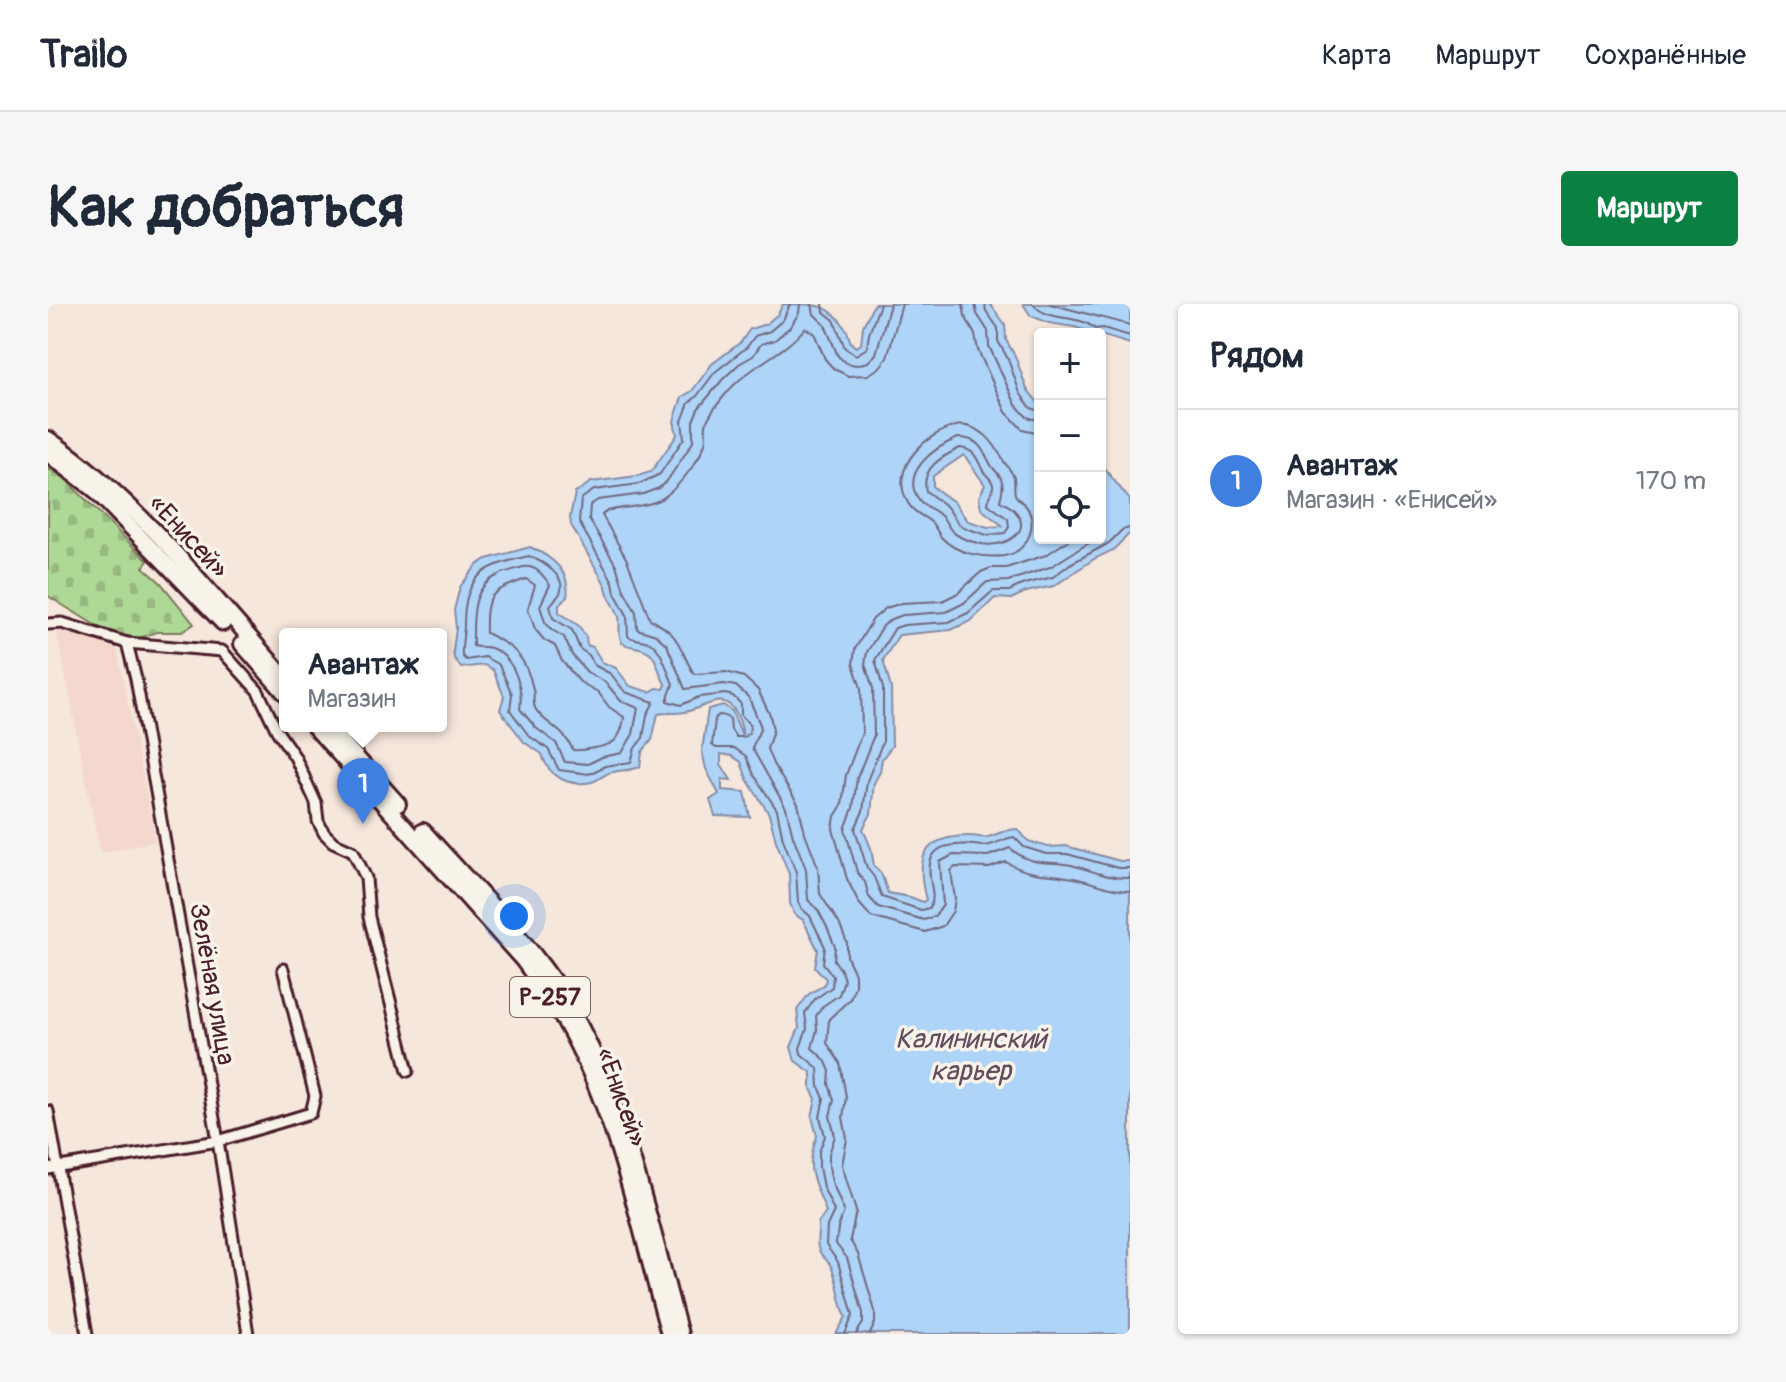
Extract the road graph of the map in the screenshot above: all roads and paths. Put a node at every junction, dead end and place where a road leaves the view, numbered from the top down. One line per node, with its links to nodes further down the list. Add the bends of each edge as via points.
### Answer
1 (48, 439): 5 (highway, «Енисей», via 115,492)
2 (48, 454): 6 (highway, «Енисей», via 94,489)
3 (48, 624): 4 (street, via 62,623)
4 (127, 643): 10 (street, via 222,651 258,691 295,757 324,833 353,851 366,878 369,917); 12 (street, Зелёная улица)
5 (279, 671)
6 (279, 686)
7 (319, 732): 16 (highway, «Енисей» / Р-257, via 552,999 610,1124)
8 (333, 732): 17 (highway, «Енисей» / Р-257, via 500,917 565,1000 591,1046 624,1137)
9 (283, 969): 12 (street, via 315,1096 311,1113)
10 (408, 1071)
11 (48, 1111): 13 (street)
12 (218, 1141): 13 (street); 15 (street, Зелёная улица)
13 (53, 1168): 14 (street)
14 (87, 1334)
15 (248, 1334)
16 (669, 1334)
17 (680, 1334)

